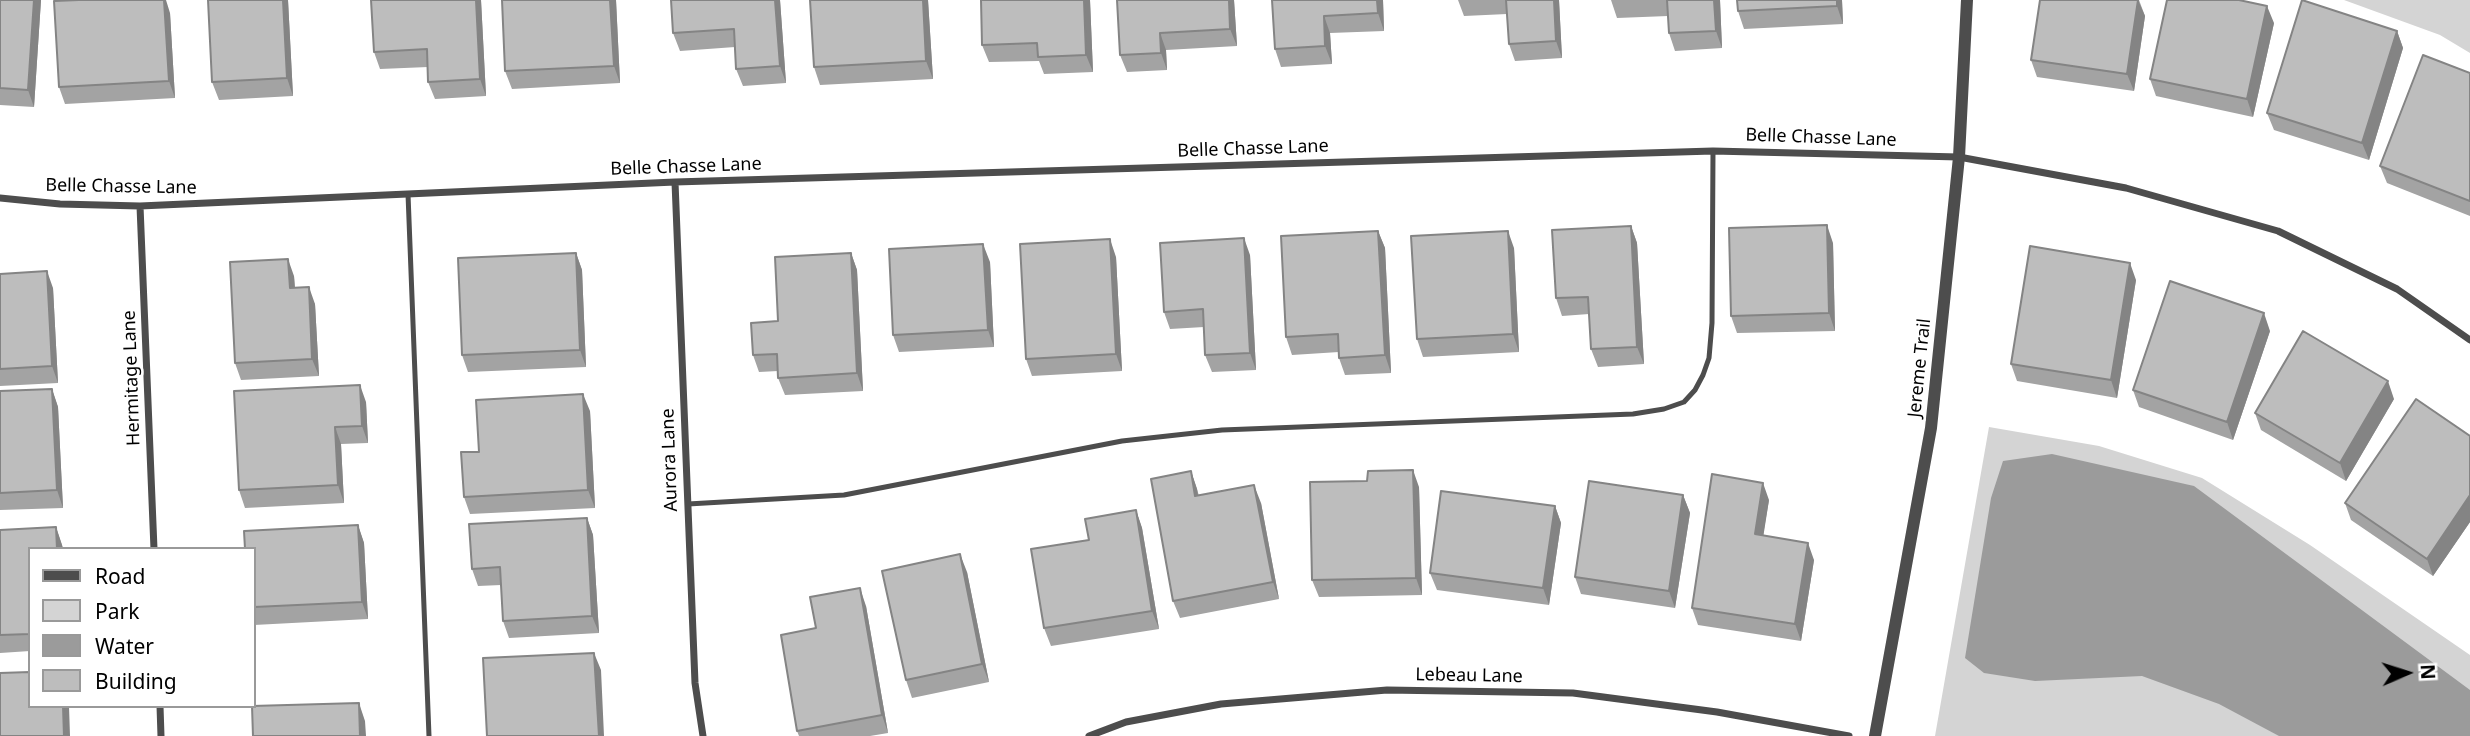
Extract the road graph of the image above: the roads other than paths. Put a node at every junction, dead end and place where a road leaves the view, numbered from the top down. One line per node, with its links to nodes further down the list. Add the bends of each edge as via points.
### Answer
1 (1967, 0): 3 (street, Jereme Trail)
2 (1713, 151): 3 (street, Belle Chasse Lane); 4 (street, Belle Chasse Lane); 9 (lane, via 1709,358 1695,390 1684,401 1664,409 1633,414 1222,430 1122,441 844,495)
3 (1959, 157): 8 (street, Belle Chasse Lane, via 2126,188 2278,231 2397,289); 17 (street, Jereme Trail, via 1931,428)
4 (675, 182): 5 (street, Belle Chasse Lane); 9 (street, Aurora Lane)
5 (408, 194): 7 (street, Belle Chasse Lane); 13 (lane)
6 (0, 198): 7 (street, Belle Chasse Lane)
7 (141, 206): 10 (street, Hermitage Lane)
8 (2470, 340)
9 (688, 504): 14 (street, Aurora Lane, via 695,683)
10 (154, 547)
11 (160, 708): 12 (street)
12 (161, 736)
13 (429, 736)
14 (703, 736)
15 (1089, 736): 16 (street, Lebeau Lane, via 1126,722 1221,704 1387,690 1573,693)
16 (1849, 736)
17 (1875, 736)

